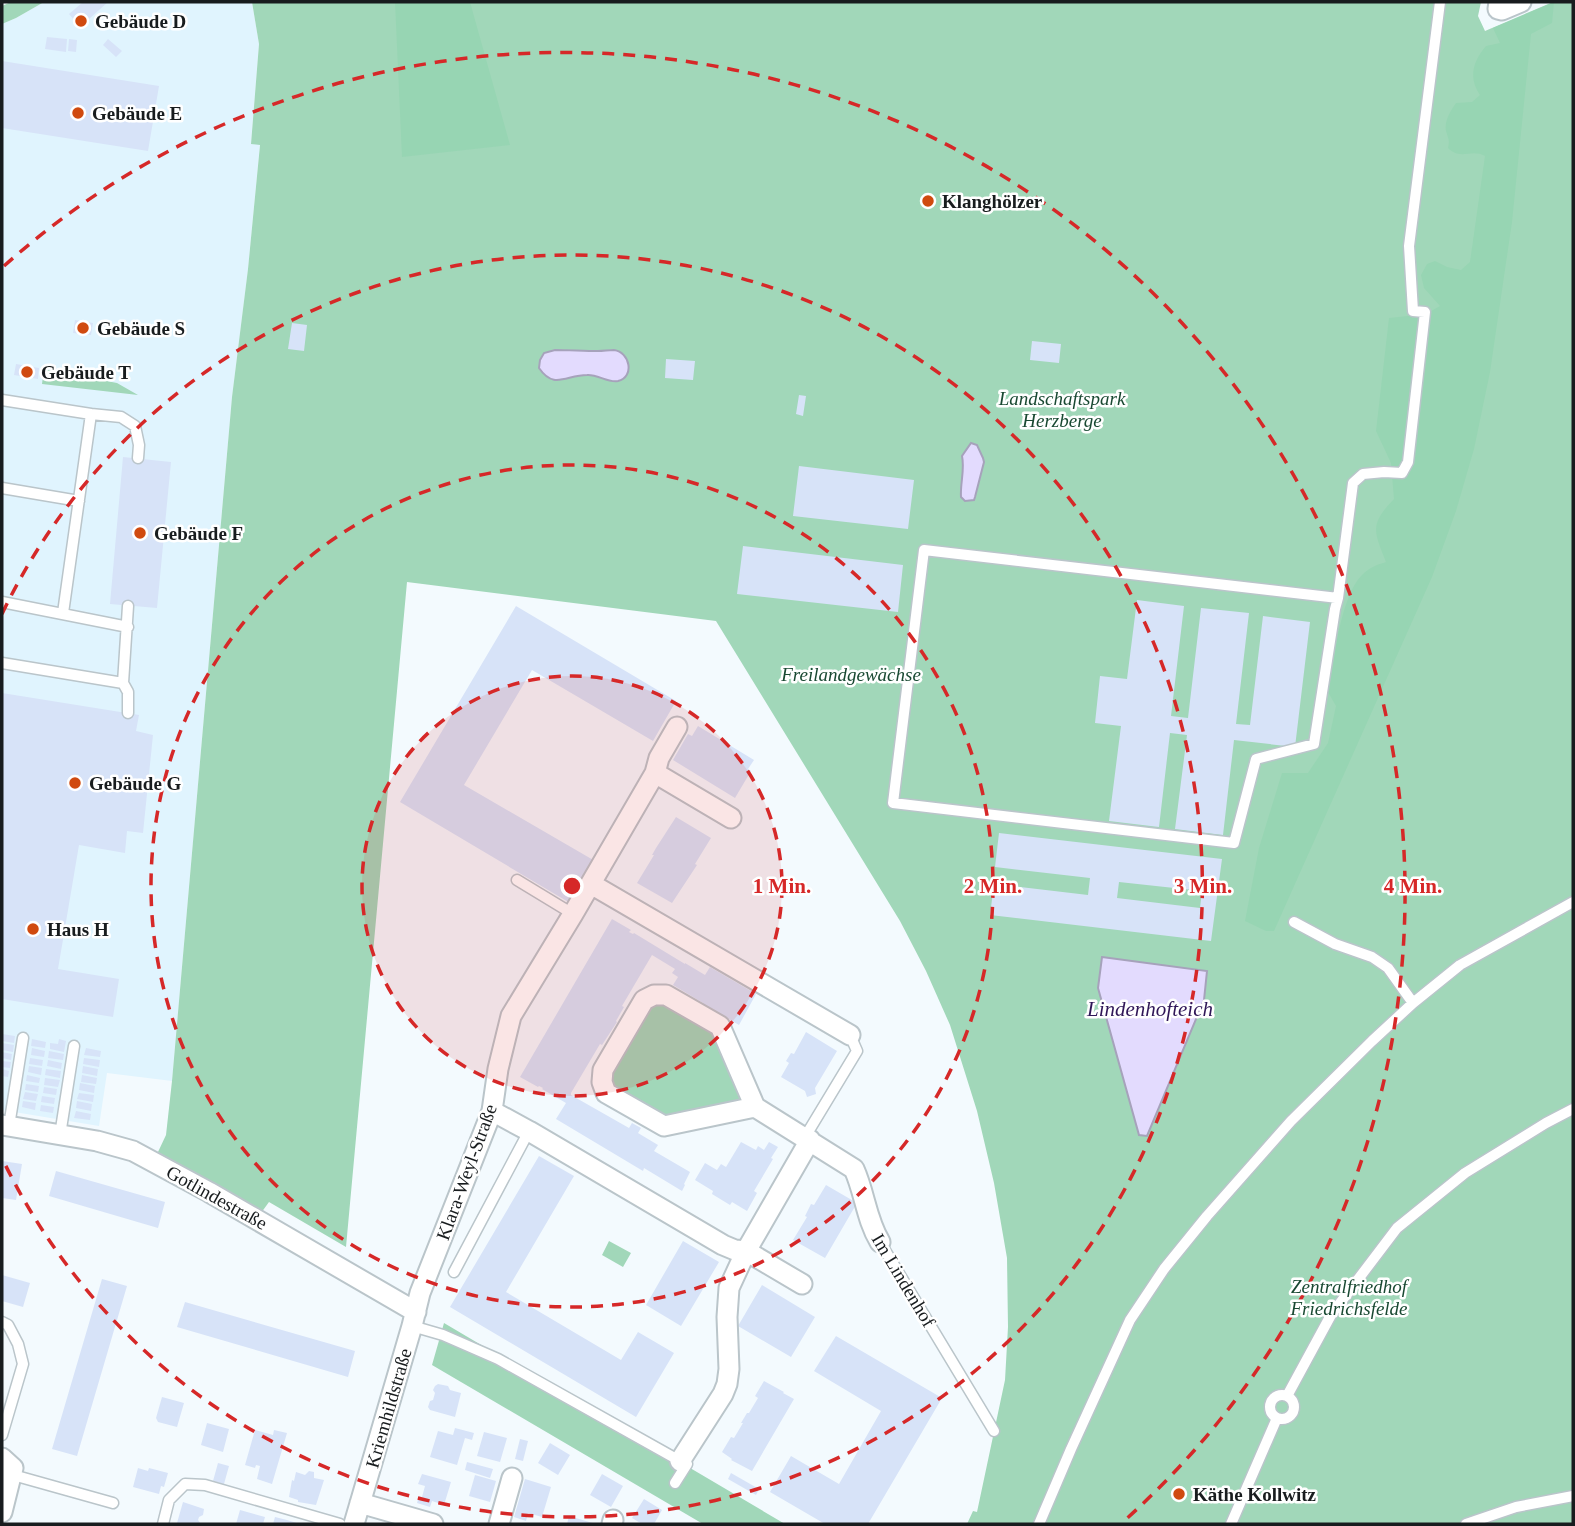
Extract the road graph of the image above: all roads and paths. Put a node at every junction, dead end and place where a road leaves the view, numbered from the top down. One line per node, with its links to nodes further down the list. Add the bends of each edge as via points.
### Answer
1 (1440, 2): 9 (lane, via 1409,246 1413,310 1425,312 1408,462 1402,473 1363,474 1353,483)
2 (1499, 2): 3 (street, via 1502,10)
3 (1521, 2)
4 (2, 400): 5 (lane)
5 (90, 414): 6 (lane, via 121,416 135,426); 8 (lane)
6 (138, 458)
7 (2, 488): 8 (lane)
8 (79, 501): 12 (lane)
9 (1338, 598): 9 (lane, via 1314,744 1256,759 1234,843 893,803 923,550)
10 (2, 602): 12 (lane)
11 (128, 606): 13 (lane)
12 (63, 613): 13 (lane)
13 (128, 627): 15 (lane)
14 (2, 663): 15 (lane)
15 (123, 683): 16 (lane)
16 (128, 713)
17 (677, 727): 18 (street, Klara-Weyl-Straße)
18 (655, 773): 19 (street); 21 (street, Klara-Weyl-Straße)
19 (731, 818)
20 (517, 880): 23 (lane)
21 (591, 884): 23 (street, Klara-Weyl-Straße); 26 (street)
22 (1573, 902): 25 (lane, via 1460,965)
23 (573, 914): 31 (street, Klara-Weyl-Straße, via 511,1016)
24 (1294, 922): 25 (lane, via 1372,957 1388,968)
25 (1413, 1003): 59 (lane, via 1291,1121 1164,1269 1130,1320)
26 (850, 1035): 35 (lane, via 857,1051)
27 (23, 1038): 32 (lane)
28 (74, 1046): 34 (lane)
29 (755, 1107): 29 (street, via 720,1026 666,995 644,1000 603,1070 606,1093 664,1126); 35 (street, Im Lindenhof)
30 (1573, 1109): 42 (lane, via 1465,1173 1397,1228 1331,1315)
31 (492, 1111): 33 (street); 40 (street, Klara-Weyl-Straße, via 420,1293)
32 (5, 1126): 34 (street, Gotlindestraße)
33 (529, 1131): 37 (street, via 723,1245); 38 (lane)
34 (60, 1135): 40 (street, Gotlindestraße, via 133,1151 209,1192)
35 (807, 1139): 36 (street, Im Lindenhof, via 854,1169); 37 (street)
36 (880, 1242): 44 (lane, Im Lindenhof)
37 (746, 1251): 39 (street); 46 (street, via 729,1288 727,1384)
38 (454, 1272)
39 (802, 1284)
40 (414, 1319): 46 (lane, via 498,1359); 52 (street, Kriemhildstraße)
41 (2, 1322): 45 (lane, via 18,1344 23,1364)
42 (1287, 1396): 43 (lane, via 1292,1414); 43 (lane, via 1271,1402 1270,1410)
43 (1277, 1418): 60 (lane)
44 (994, 1431)
45 (2, 1435)
46 (684, 1462): 49 (lane)
47 (8, 1466): 51 (lane); 53 (street)
48 (512, 1478): 58 (street)
49 (676, 1483)
50 (1573, 1496): 61 (lane, via 1516,1507)
51 (113, 1503)
52 (360, 1503): 56 (street, Kriemhildstraße); 57 (street)
53 (2, 1512)
54 (163, 1524): 55 (lane, via 169,1500 185,1484 205,1485)
55 (340, 1524)
56 (354, 1524)
57 (433, 1524)
58 (499, 1524)
59 (1039, 1524)
60 (1231, 1524)
61 (1466, 1524)

